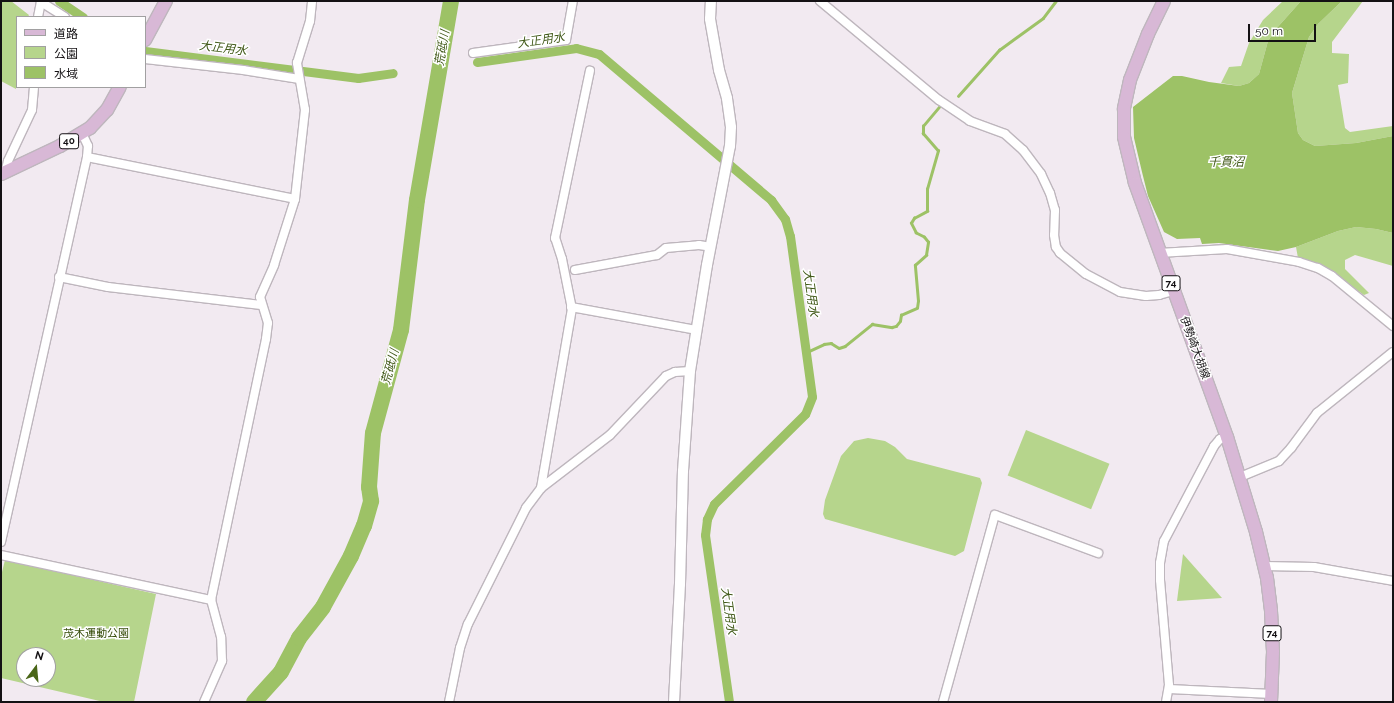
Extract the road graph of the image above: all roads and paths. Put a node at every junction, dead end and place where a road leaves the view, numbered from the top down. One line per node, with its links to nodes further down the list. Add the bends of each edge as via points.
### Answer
1 (41, 1): 8 (street); 9 (street)
2 (166, 1): 10 (main road)
3 (312, 1): 14 (street, via 310,21 297,62)
4 (573, 1): 11 (street, via 566,40)
5 (711, 1): 21 (street, via 710,19 731,132 729,156)
6 (820, 1): 25 (street, via 939,100 970,121 1005,134 1023,150 1041,174 1050,193 1055,210 1054,235 1060,253 1086,274 1120,292 1146,296)
7 (1164, 1): 22 (main road, 伊勢崎大胡線 / 74, via 1133,70 1126,99 1124,126 1133,177)
8 (38, 16)
9 (64, 16)
10 (146, 38)
11 (473, 53)
12 (146, 59): 14 (street)
13 (590, 71): 27 (street, via 555,238 562,259)
14 (299, 77): 20 (street, via 305,110)
15 (34, 88): 19 (street, via 32,110)
16 (119, 88): 17 (main road, 40, via 107,110)
17 (82, 133): 18 (street, via 88,146); 19 (main road, 40)
18 (87, 157): 20 (street); 24 (street)
19 (3, 173)
20 (295, 198): 26 (street, via 274,265 260,297)
21 (711, 247): 23 (street, via 699,245 666,248 657,255); 29 (street)
22 (1160, 253): 25 (main road, 伊勢崎大胡線 / 74); 28 (street, via 1227,249 1299,262 1332,276)
23 (575, 270)
24 (59, 277): 26 (street, via 108,287); 35 (street)
25 (1174, 291): 32 (main road, 伊勢崎大胡線 / 74)
26 (261, 305): 40 (street, via 268,323 266,339)
27 (571, 306): 29 (street); 34 (street)
28 (1393, 326)
29 (696, 330): 31 (street)
30 (1393, 352): 33 (street, via 1317,413 1279,461)
31 (690, 371): 34 (street, via 674,372 666,376 610,435); 45 (street, via 683,471)
32 (1227, 437): 33 (main road, 伊勢崎大胡線 / 74); 41 (street, via 1220,439 1214,446 1164,541 1160,580)
33 (1240, 476): 38 (main road, 伊勢崎大胡線 / 74)
34 (541, 488): 44 (street, via 526,508 468,624 460,648)
35 (1, 542)
36 (1098, 553): 46 (street, via 995,515)
37 (1, 555): 40 (street)
38 (1264, 566): 39 (street, via 1314,567); 42 (main road, 伊勢崎大胡線 / 74, via 1272,636)
39 (1393, 581)
40 (210, 600): 43 (street, via 222,638 222,661)
41 (1169, 689): 42 (street); 47 (street)
42 (1271, 698)
43 (204, 702)
44 (449, 702)
45 (674, 702)
46 (943, 702)
47 (1166, 702)

